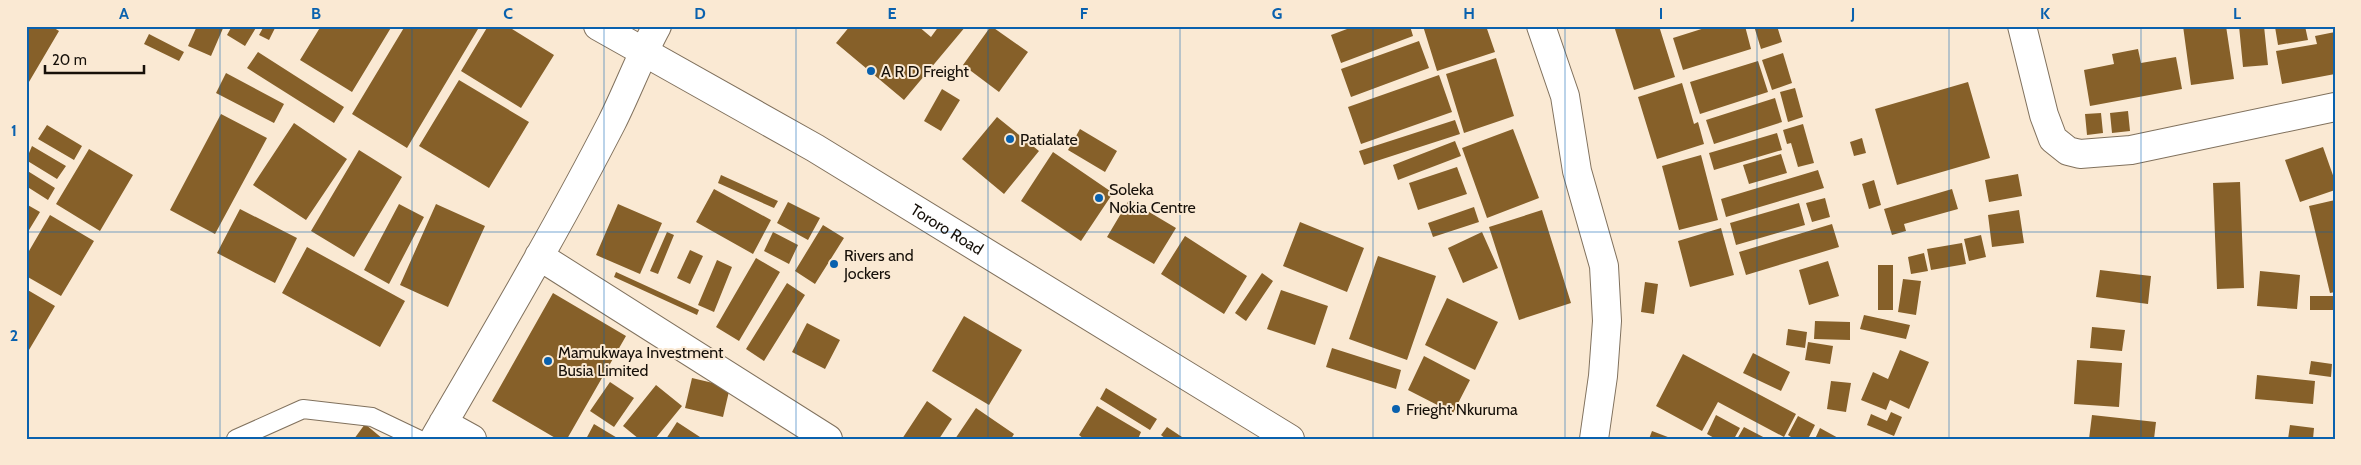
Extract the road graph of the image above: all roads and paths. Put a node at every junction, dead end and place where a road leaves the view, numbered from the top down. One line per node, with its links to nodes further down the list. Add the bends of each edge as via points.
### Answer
1 (598, 26): 5 (street, Tororo Road)
2 (657, 26): 5 (street)
3 (1541, 26): 14 (street, via 1565,96 1577,171 1604,266 1607,321 1604,376)
4 (2022, 26): 6 (street, via 2044,115 2053,139 2068,151 2080,154 2131,150)
5 (642, 53): 7 (street, via 613,120); 13 (street, Tororo Road, via 815,148)
6 (2335, 107)
7 (539, 256): 8 (street); 12 (street)
8 (439, 431): 11 (street)
9 (236, 439): 10 (lane, via 303,409 372,417)
10 (418, 439)
11 (472, 439)
12 (828, 439)
13 (1290, 439)
14 (1594, 439)

